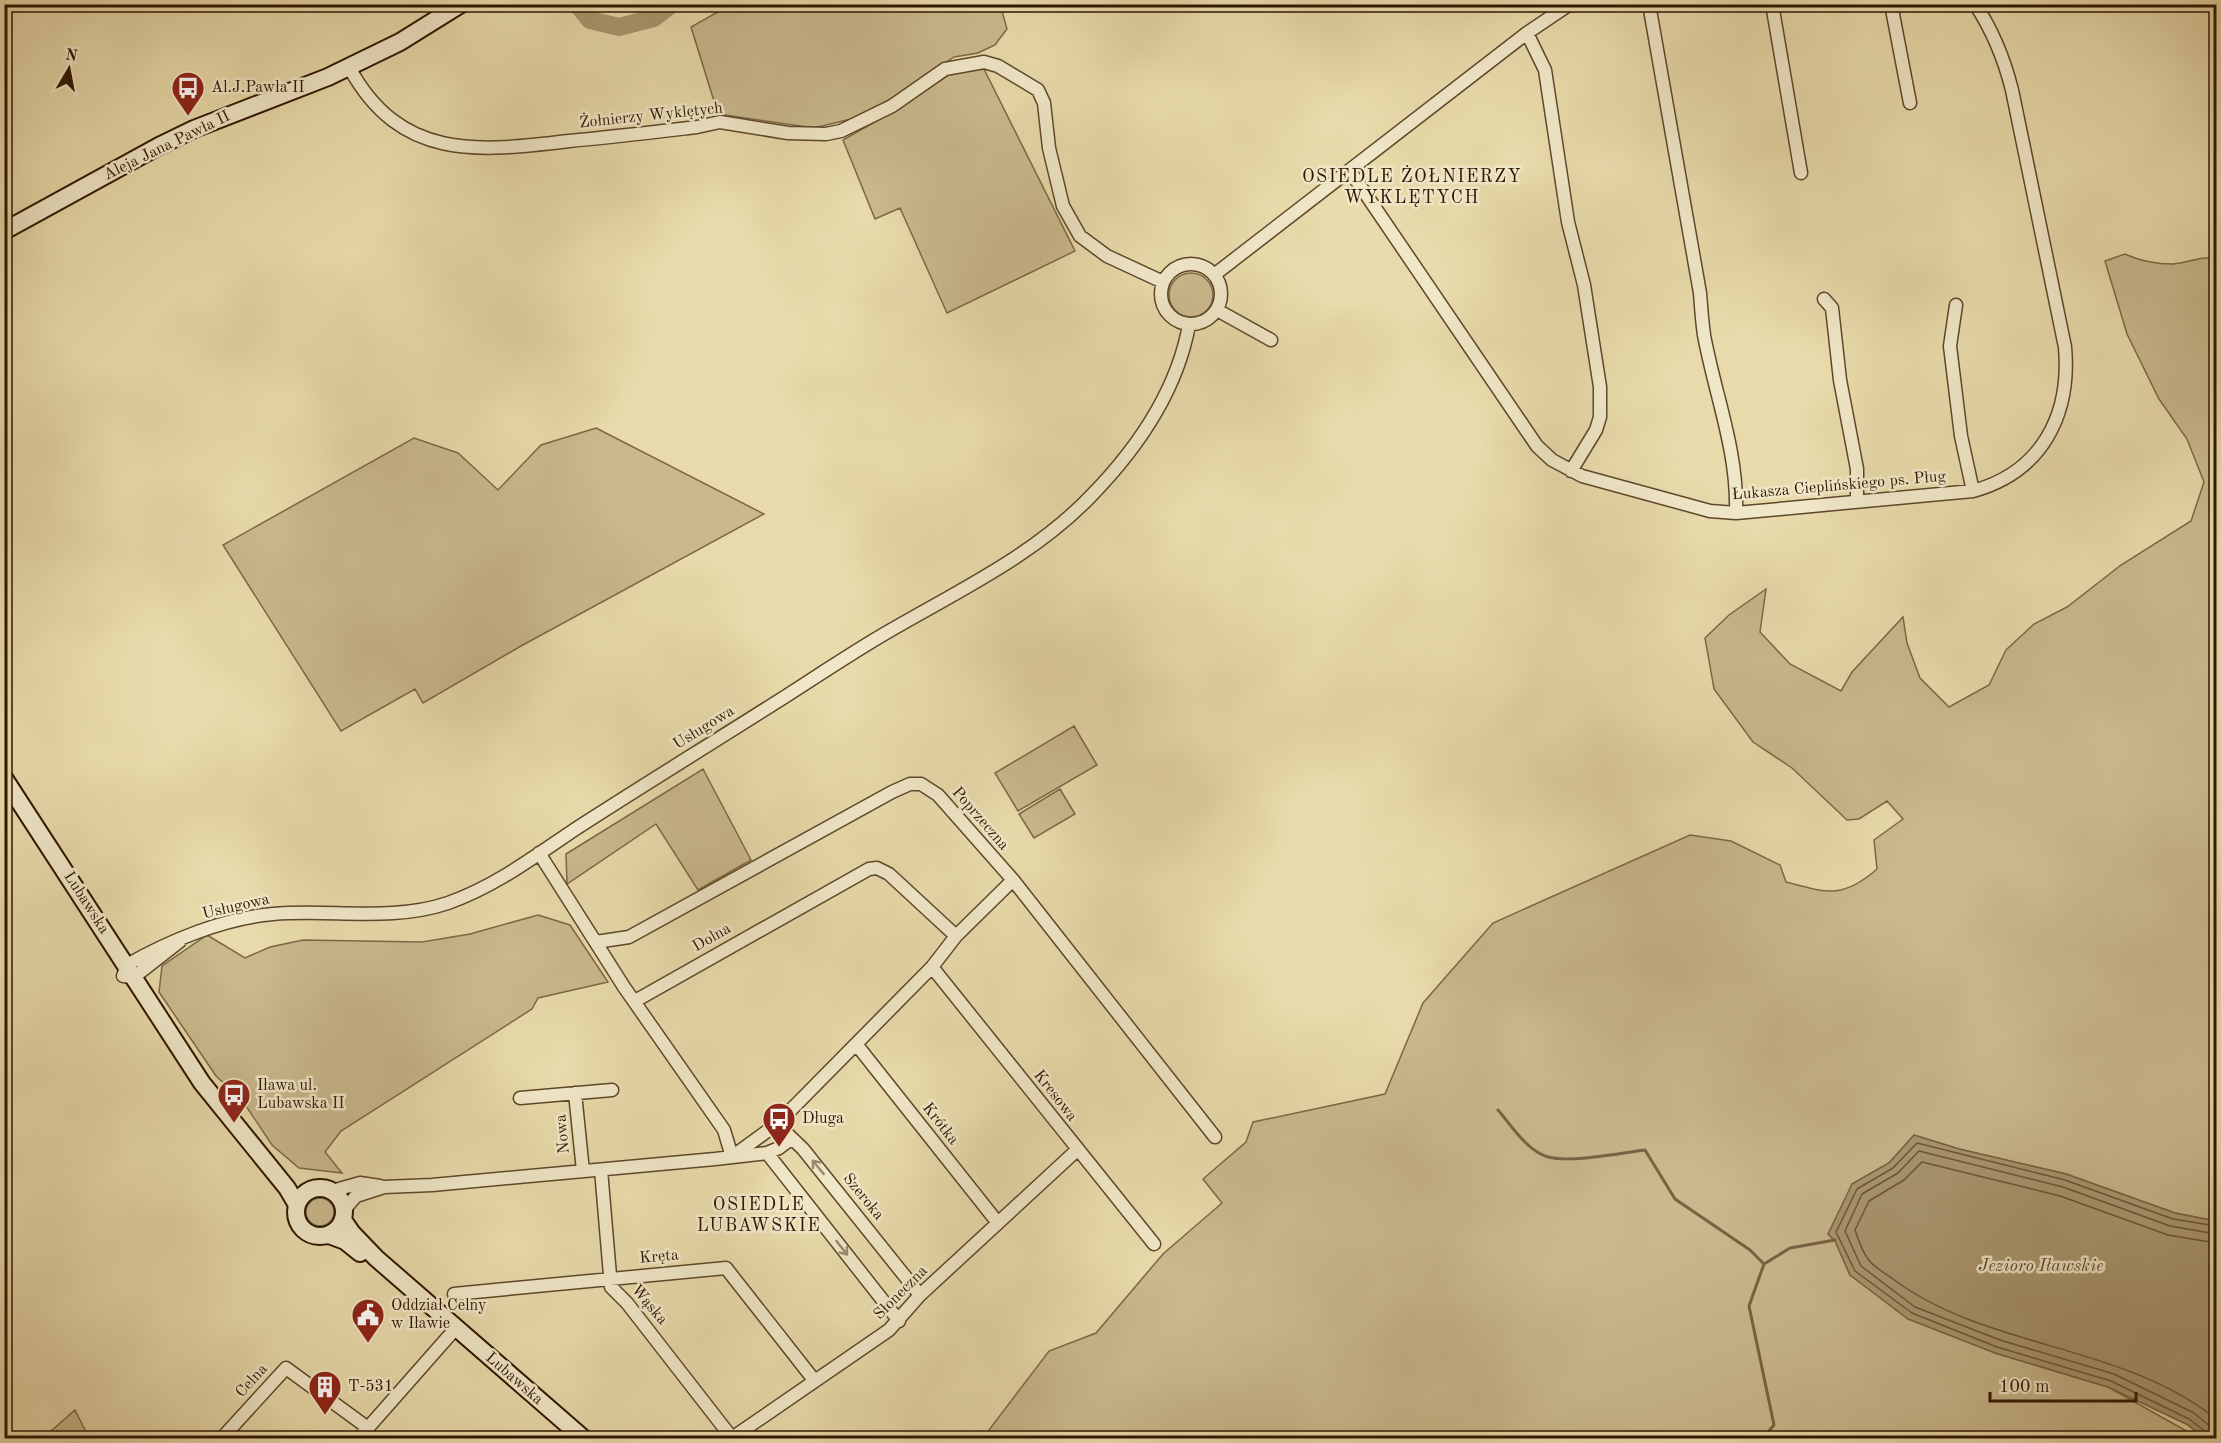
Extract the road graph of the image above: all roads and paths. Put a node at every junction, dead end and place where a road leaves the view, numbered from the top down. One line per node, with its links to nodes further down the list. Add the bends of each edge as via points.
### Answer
1 (461, 4): 8 (main road, Aleja Jana Pawła II)
2 (1570, 4): 7 (street)
3 (1649, 4): 23 (street, via 1704,334 1733,460)
4 (1772, 4): 11 (street)
5 (1891, 4): 9 (street)
6 (1975, 4): 21 (street, Łukasza Cieplińskiego ps. Pług, via 2003,57 2065,346 2065,389 2052,432 2032,457 2001,481)
7 (1527, 33): 10 (street); 20 (street, via 1545,70 1568,222 1595,352 1600,417)
8 (350, 67): 12 (main road, Aleja Jana Pawła II, via 159,146); 14 (street, Żołnierzy Wyklętych, via 368,98 417,134 453,147 493,149 720,123 826,134 841,131 892,106 945,69 984,62 1016,75 1038,90 1044,103 1049,148 1063,206 1080,236 1107,256)
9 (1910, 103)
10 (1350, 171): 13 (street); 20 (street, Łukasza Cieplińskiego ps. Pług, via 1537,446)
11 (1801, 173)
12 (4, 231)
13 (1214, 275): 14 (street, via 1198,264 1184,264 1170,271); 17 (street, via 1222,298)
14 (1163, 282): 18 (street, via 1160,298 1165,312 1176,322)
15 (1824, 299): 22 (street, via 1832,308 1840,380 1857,469)
16 (1956, 305): 21 (street, via 1950,346 1961,436)
17 (1217, 309): 18 (street, via 1205,322); 19 (street)
18 (1189, 325): 26 (street, Usługowa, via 1177,374 1134,447 1091,496 1024,553 887,632)
19 (1271, 340)
20 (1570, 471): 23 (street, Łukasza Cieplińskiego ps. Pług, via 1710,511)
21 (1973, 491): 22 (street, Łukasza Cieplińskiego ps. Pług)
22 (1857, 502): 23 (street, Łukasza Cieplińskiego ps. Pług)
23 (1737, 513)
24 (4, 778): 31 (main road, Lubawska)
25 (4, 795): 31 (main road, Lubawska)
26 (539, 853): 29 (street); 31 (street, Usługowa, via 503,879 444,904 385,913 271,914 227,923 147,954)
27 (1014, 880): 28 (street); 29 (street, Poprzeczna, via 938,795 928,787 910,784 629,938); 38 (street, Poprzeczna)
28 (956, 936): 30 (street); 32 (street, Dolna, via 889,874 878,868 869,869)
29 (596, 942): 32 (street)
30 (932, 967): 33 (street); 40 (street, Kresowa)
31 (128, 973): 42 (main road, Lubawska, via 202,1083)
32 (635, 1001): 43 (street, via 724,1130)
33 (856, 1044): 37 (street); 51 (street, Krótka)
34 (612, 1090): 35 (street, Nowa)
35 (575, 1093): 36 (street, Nowa); 45 (street, Nowa)
36 (520, 1098)
37 (777, 1124): 39 (street, Szeroka); 43 (street)
38 (1215, 1137)
39 (791, 1139): 41 (street); 56 (street, Szeroka, one-way to 39)
40 (1077, 1150): 51 (street, Słoneczna); 53 (street, Kresowa)
41 (767, 1153): 43 (street); 57 (street, one-way to 57)
42 (261, 1156): 47 (main road, Lubawska, via 294,1181); 49 (main road, Lubawska)
43 (732, 1157): 44 (street)
44 (601, 1170): 45 (street); 54 (street, Wąska)
45 (583, 1171): 46 (street)
46 (384, 1187): 48 (street, via 360,1183); 50 (street, via 356,1196)
47 (313, 1189): 48 (main road); 49 (main road)
48 (332, 1191): 50 (main road, via 341,1200)
49 (297, 1205): 52 (main road, via 296,1219 304,1230 316,1236)
50 (344, 1215): 52 (main road, via 338,1229); 58 (main road, Lubawska, via 352,1233)
51 (998, 1224): 56 (street, Słoneczna)
52 (329, 1235): 58 (main road, Lubawska, via 345,1241)
53 (1154, 1244)
54 (609, 1278): 55 (street, Kręta); 59 (street, Kręta, via 726,1268); 65 (street, Wąska, via 611,1287)
55 (454, 1294)
56 (920, 1295): 57 (street, Słoneczna)
57 (899, 1321): 59 (street, Słoneczna)
58 (453, 1332): 60 (street); 63 (main road, Lubawska); 64 (main road, Lubawska)
59 (814, 1380): 65 (street, Słoneczna)
60 (368, 1428): 61 (street, Celna, via 286,1368); 62 (street)
61 (222, 1438)
62 (359, 1438)
63 (569, 1438)
64 (583, 1438)
65 (732, 1438)

